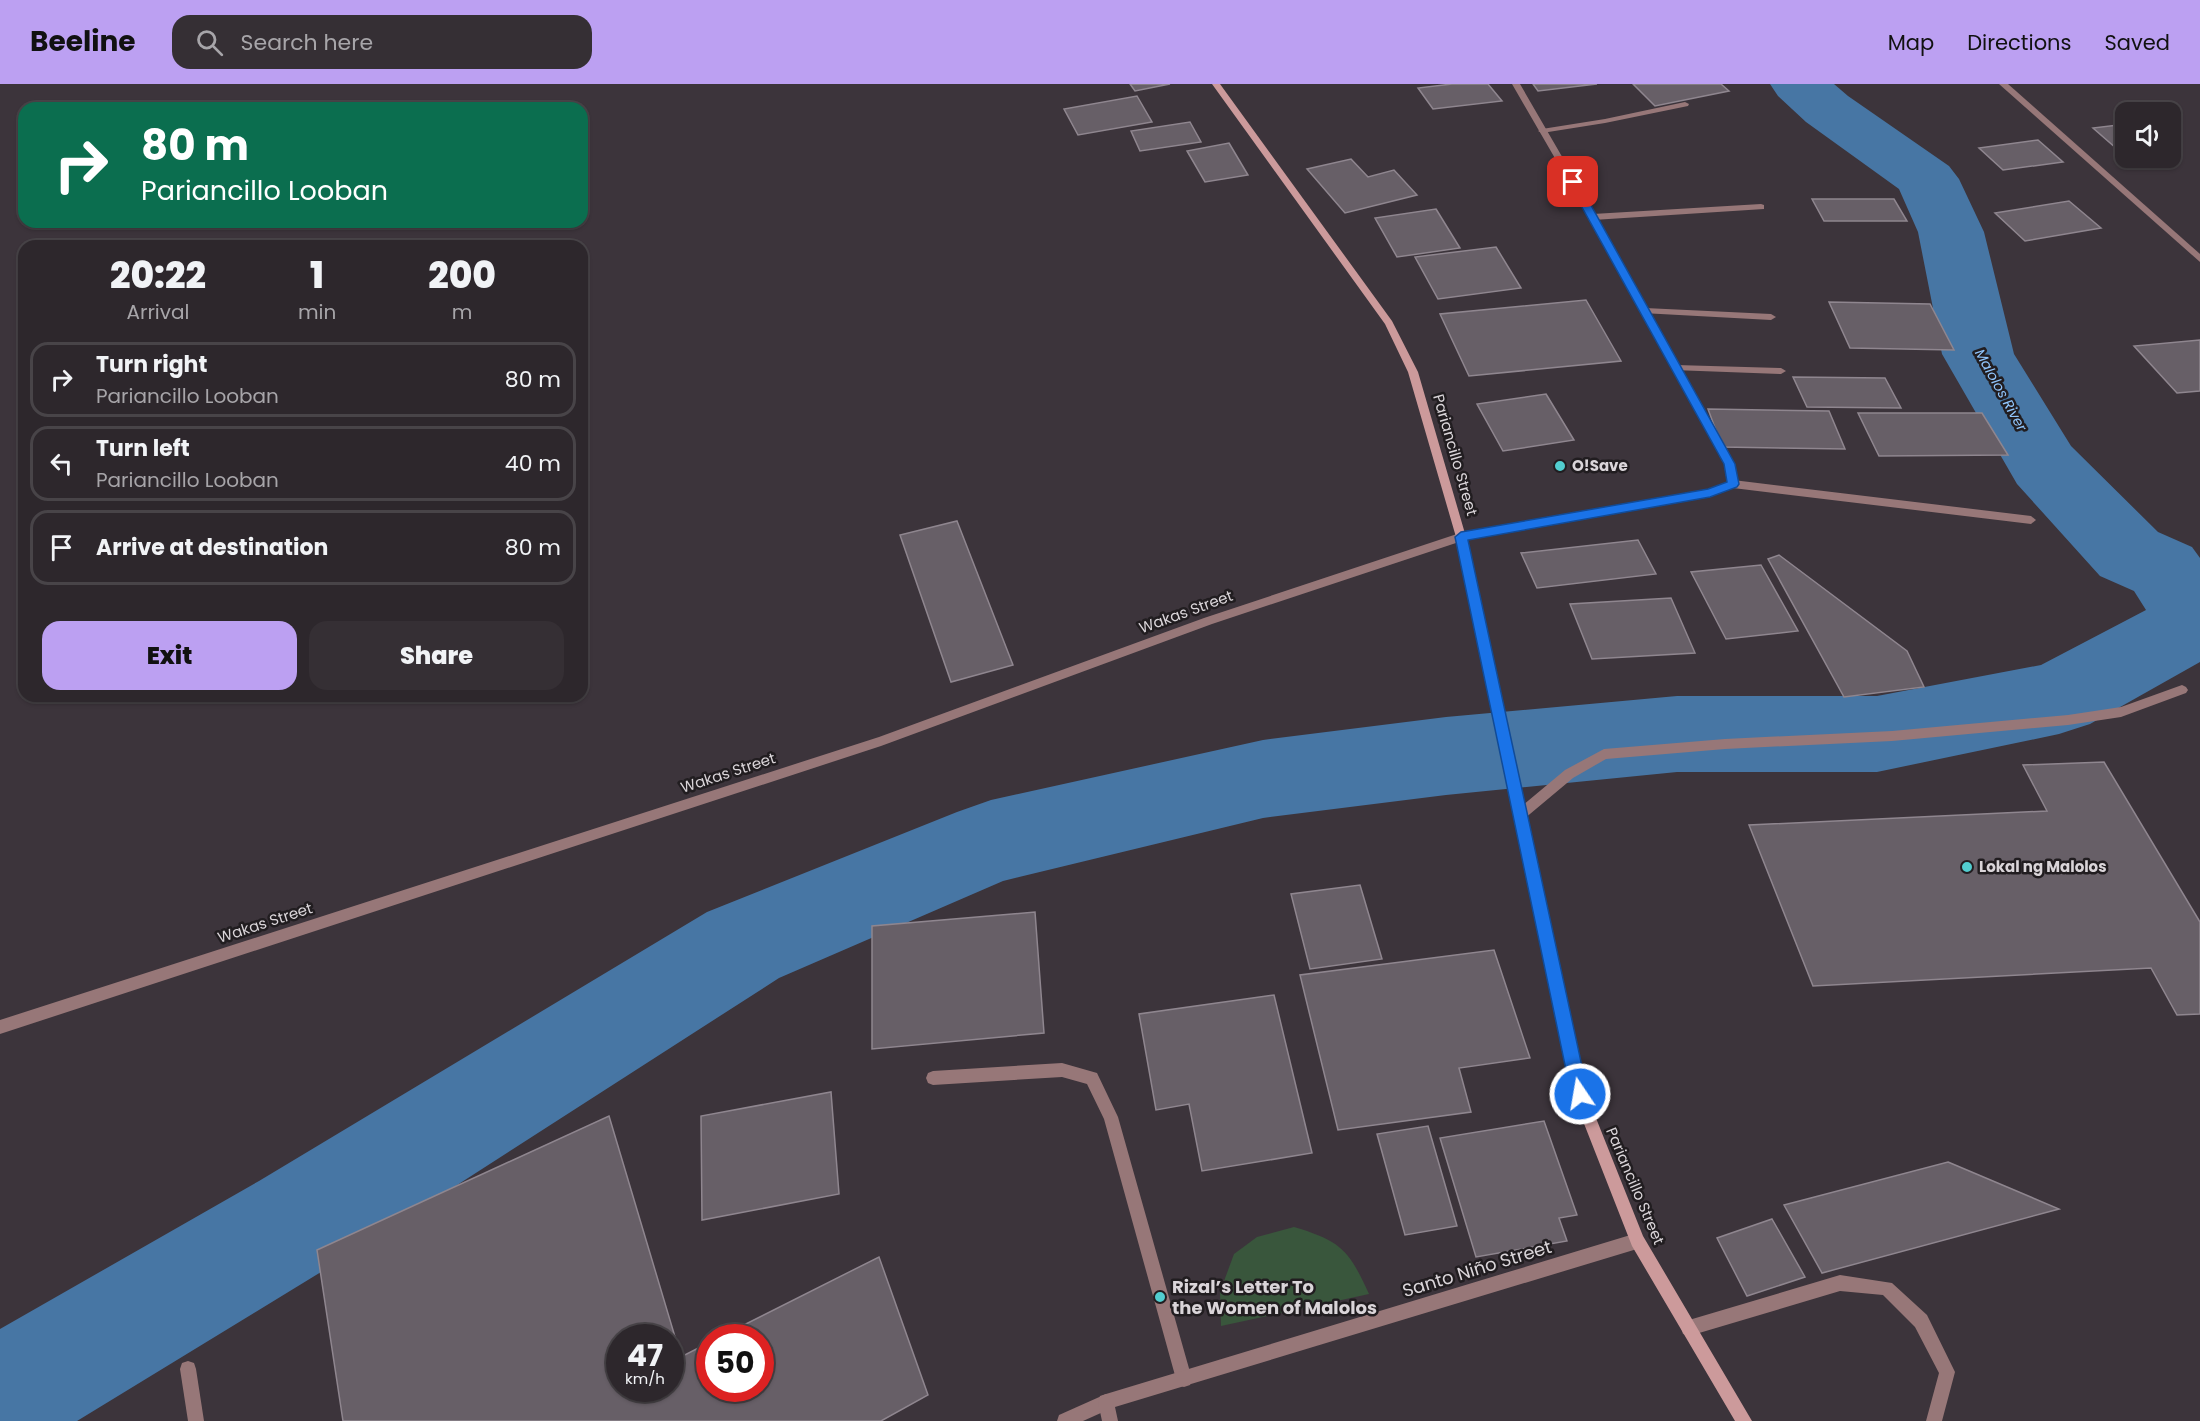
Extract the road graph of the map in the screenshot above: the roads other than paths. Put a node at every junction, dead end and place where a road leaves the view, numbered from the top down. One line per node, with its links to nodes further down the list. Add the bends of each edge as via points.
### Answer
1 (1216, 84): 15 (main road, Pariancillo Street, via 1389,323 1413,372)
2 (1516, 84): 5 (street)
3 (2002, 84): 8 (street)
4 (1685, 104): 5 (street)
5 (1542, 131): 7 (street)
6 (1761, 207): 7 (street)
7 (1593, 217): 9 (street)
8 (2200, 259)
9 (1645, 311): 10 (street); 11 (street)
10 (1771, 316)
11 (1676, 368): 12 (street); 13 (street, via 1729,464)
12 (1781, 372)
13 (1733, 484): 14 (street); 15 (street, Wakas Street, via 1710,493)
14 (2031, 520)
15 (1461, 537): 17 (main road, Pariancillo Street); 18 (street, Wakas Street, via 1208,621 881,741)
16 (2182, 690): 17 (street, via 2121,712 2068,720 1892,736 1604,754 1569,774)
17 (1520, 815): 20 (main road, Pariancillo Street, via 1580,1094)
18 (0, 1027)
19 (933, 1078): 23 (street, via 1062,1071 1092,1078 1111,1117)
20 (1637, 1241): 21 (main road, Pariancillo Street); 23 (street, Santo Niño Street)
21 (1689, 1328): 28 (main road, Pariancillo Street); 29 (street, via 1840,1282 1887,1288 1921,1321 1947,1372)
22 (188, 1369): 25 (street)
23 (1184, 1379): 24 (street, Santo Niño Street)
24 (1106, 1402): 26 (street, Santo Niño Street); 27 (street)
25 (196, 1421)
26 (1065, 1421)
27 (1110, 1421)
28 (1744, 1421)
29 (1934, 1421)

